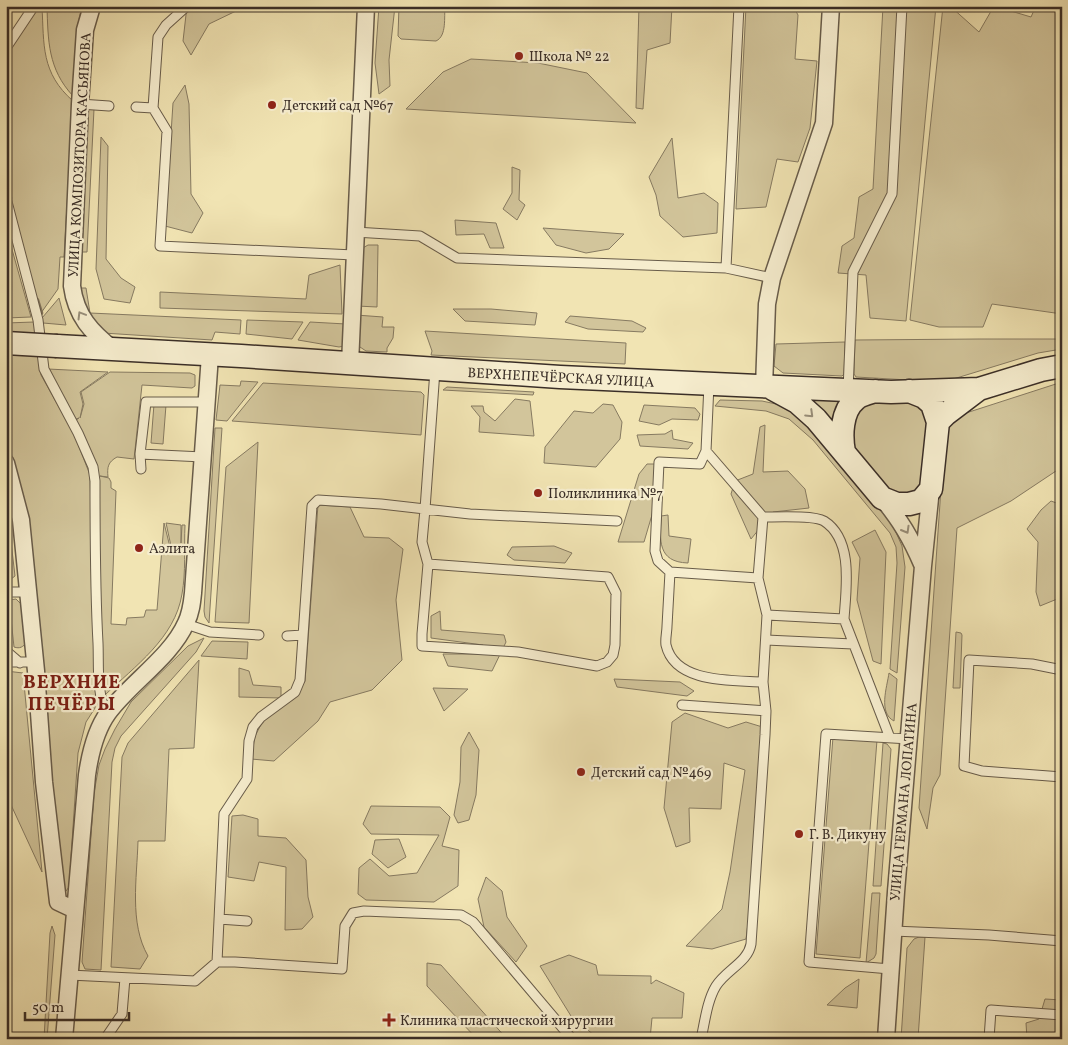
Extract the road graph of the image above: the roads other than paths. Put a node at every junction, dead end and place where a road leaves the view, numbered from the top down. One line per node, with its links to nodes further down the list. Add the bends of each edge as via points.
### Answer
1 (34, 6): 8 (lane)
2 (92, 6): 9 (street, УЛИЦА КОМПОЗИТОРА КАСЬЯНОВА, via 85,30)
3 (187, 6): 12 (lane, via 158,37)
4 (366, 6): 14 (street)
5 (739, 6): 16 (lane)
6 (832, 6): 17 (street, via 824,123)
7 (902, 6): 27 (lane, via 892,194 853,272)
8 (6, 48)
9 (80, 104): 10 (lane); 19 (street, УЛИЦА КОМПОЗИТОРА КАСЬЯНОВА, one-way to 9, via 96,336 74,301 72,256)
10 (108, 106)
11 (136, 107): 12 (lane)
12 (153, 108): 15 (lane, via 166,131 160,246)
13 (6, 198): 64 (lane, via 38,320 44,369 93,467 99,686)
14 (355, 232): 15 (street); 16 (lane, via 420,236 457,258)
15 (354, 255): 21 (street)
16 (726, 268): 17 (lane)
17 (772, 278): 25 (street, via 765,341)
18 (6, 342): 19 (street, ВЕРХНЕПЕЧЁРСКАЯ УЛИЦА, bridge)
19 (114, 350): 20 (street, ВЕРХНЕПЕЧЁРСКАЯ УЛИЦА)
20 (210, 355): 21 (street, ВЕРХНЕПЕЧЁРСКАЯ УЛИЦА); 30 (street)
21 (350, 364): 23 (street, ВЕРХНЕПЕЧЁРСКАЯ УЛИЦА)
22 (1062, 366): 26 (street, ВЕРХНЕПЕЧЁРСКАЯ УЛИЦА)
23 (435, 370): 24 (street, ВЕРХНЕПЕЧЁРСКАЯ УЛИЦА); 40 (lane)
24 (709, 384): 25 (street, ВЕРХНЕПЕЧЁРСКАЯ УЛИЦА); 32 (lane)
25 (767, 387): 27 (street, ВЕРХНЕПЕЧЁРСКАЯ УЛИЦА); 33 (street, УЛИЦА ГЕРМАНА ЛОПАТИНА, one-way to 33, via 797,402)
26 (979, 389): 29 (street, ВЕРХНЕПЕЧЁРСКАЯ УЛИЦА); 31 (street)
27 (848, 390): 28 (street, ВЕРХНЕПЕЧЁРСКАЯ УЛИЦА)
28 (875, 391): 29 (street, ВЕРХНЕПЕЧЁРСКАЯ УЛИЦА); 33 (street, via 856,398 847,410 843,424)
29 (909, 391): 31 (street, via 932,404)
30 (207, 402): 34 (lane, via 146,402); 35 (street)
31 (938, 422): 38 (street, УЛИЦА ГЕРМАНА ЛОПАТИНА)
32 (706, 451): 41 (lane); 45 (lane, via 700,464 659,462 655,551 658,561)
33 (844, 452): 39 (street, УЛИЦА ГЕРМАНА ЛОПАТИНА)
34 (140, 454): 35 (lane); 37 (lane)
35 (203, 457): 51 (street, via 194,593)
36 (6, 463): 48 (street, via 21,520)
37 (141, 469)
38 (931, 489): 39 (street, via 921,501 909,504 896,504); 44 (street, УЛИЦА ГЕРМАНА ЛОПАТИНА)
39 (882, 498): 44 (street, УЛИЦА ГЕРМАНА ЛОПАТИНА, one-way to 44, via 901,521)
40 (425, 509): 42 (lane); 43 (lane, via 422,542); 53 (lane, via 318,500 312,506)
41 (763, 517): 46 (lane); 50 (lane, via 815,518 824,521 834,531 843,547 847,566)
42 (617, 521)
43 (428, 564): 43 (lane, via 422,646 518,652 597,666 613,655 616,593 608,577)
44 (923, 566): 66 (street, УЛИЦА ГЕРМАНА ЛОПАТИНА)
45 (670, 572): 46 (lane); 61 (lane, via 666,644 671,656 681,666 706,678)
46 (758, 578): 49 (lane)
47 (6, 592): 48 (lane)
48 (28, 592): 59 (street)
49 (767, 615): 50 (lane); 55 (lane)
50 (844, 619): 56 (lane)
51 (186, 624): 52 (lane, via 210,632); 64 (street, via 176,640)
52 (259, 635)
53 (303, 635): 54 (lane); 69 (lane, via 300,680 295,692 261,717 253,727 247,779 224,814)
54 (287, 636)
55 (766, 640): 56 (lane); 61 (lane)
56 (853, 644): 65 (lane)
57 (6, 651): 59 (lane)
58 (6, 662): 59 (lane)
59 (27, 662): 68 (street, via 58,902)
60 (1062, 670): 67 (lane, via 1032,664 969,660 964,766 982,771)
61 (763, 682): 63 (lane)
62 (682, 705): 63 (lane)
63 (766, 711): 81 (lane, via 750,949 747,956 721,979 710,998)
64 (107, 714): 68 (street, via 90,753)
65 (890, 738): 66 (lane); 74 (lane, via 826,734 810,962)
66 (909, 739): 71 (street, УЛИЦА ГЕРМАНА ЛОПАТИНА)
67 (1062, 777)
68 (75, 910): 75 (street)
69 (219, 919): 70 (lane); 73 (lane)
70 (247, 921)
71 (893, 931): 72 (lane); 74 (street, УЛИЦА ГЕРМАНА ЛОПАТИНА)
72 (1062, 941)
73 (217, 962): 76 (lane, via 195,981); 80 (lane, via 342,969 345,926 353,913 461,915 473,922)
74 (890, 969): 82 (street, УЛИЦА ГЕРМАНА ЛОПАТИНА)
75 (69, 975): 76 (lane); 78 (street)
76 (125, 978): 79 (lane, via 122,1014)
77 (1062, 1014): 83 (lane, via 991,1010)
78 (64, 1039)
79 (107, 1039)
80 (572, 1039)
81 (701, 1039)
82 (886, 1039)
83 (988, 1039)

